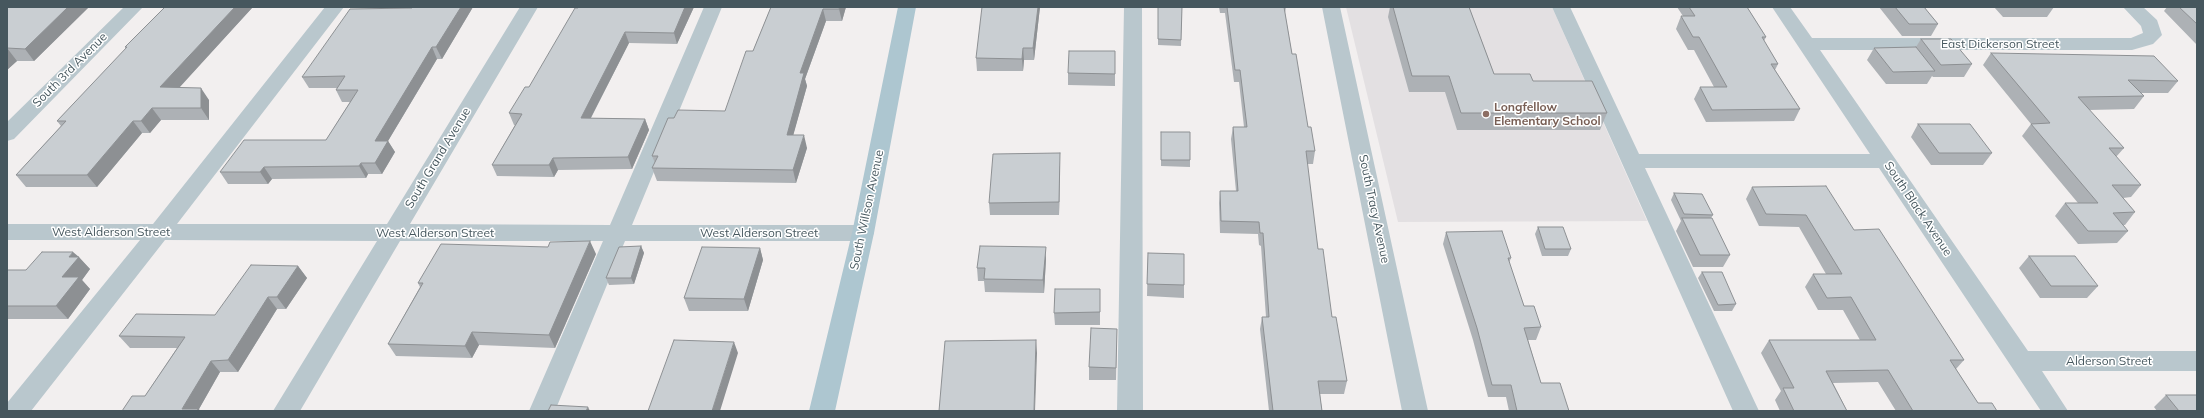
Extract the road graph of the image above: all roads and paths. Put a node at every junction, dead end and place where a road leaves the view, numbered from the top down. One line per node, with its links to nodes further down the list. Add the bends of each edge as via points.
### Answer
1 (134, 7): 12 (street, South 3rd Avenue)
2 (335, 7): 16 (street)
3 (529, 7): 17 (street, South Grand Avenue)
4 (713, 7): 18 (street)
5 (907, 7): 19 (main road, South Willson Avenue)
6 (1133, 7): 26 (street)
7 (1331, 7): 27 (street, South Tracy Avenue)
8 (1561, 7): 13 (street)
9 (1781, 7): 11 (street, South Black Avenue)
10 (2132, 7): 11 (street, East Dickerson Street, via 2150,24 2153,35 2132,44)
11 (1806, 44): 14 (street, South Black Avenue)
12 (7, 134)
13 (1632, 161): 14 (street); 28 (street)
14 (1885, 161): 20 (street, South Black Avenue)
15 (7, 232): 16 (street, West Alderson Street)
16 (159, 232): 17 (street, West Alderson Street); 22 (street)
17 (393, 233): 18 (street, West Alderson Street); 23 (street, South Grand Avenue)
18 (617, 233): 19 (street, West Alderson Street); 24 (street)
19 (863, 233): 25 (main road, South Willson Avenue)
20 (2021, 361): 21 (street, Alderson Street); 29 (street, South Black Avenue)
21 (2197, 361)
22 (16, 411)
23 (286, 411)
24 (542, 411)
25 (822, 411)
26 (1130, 411)
27 (1415, 411)
28 (1746, 411)
29 (2055, 411)

